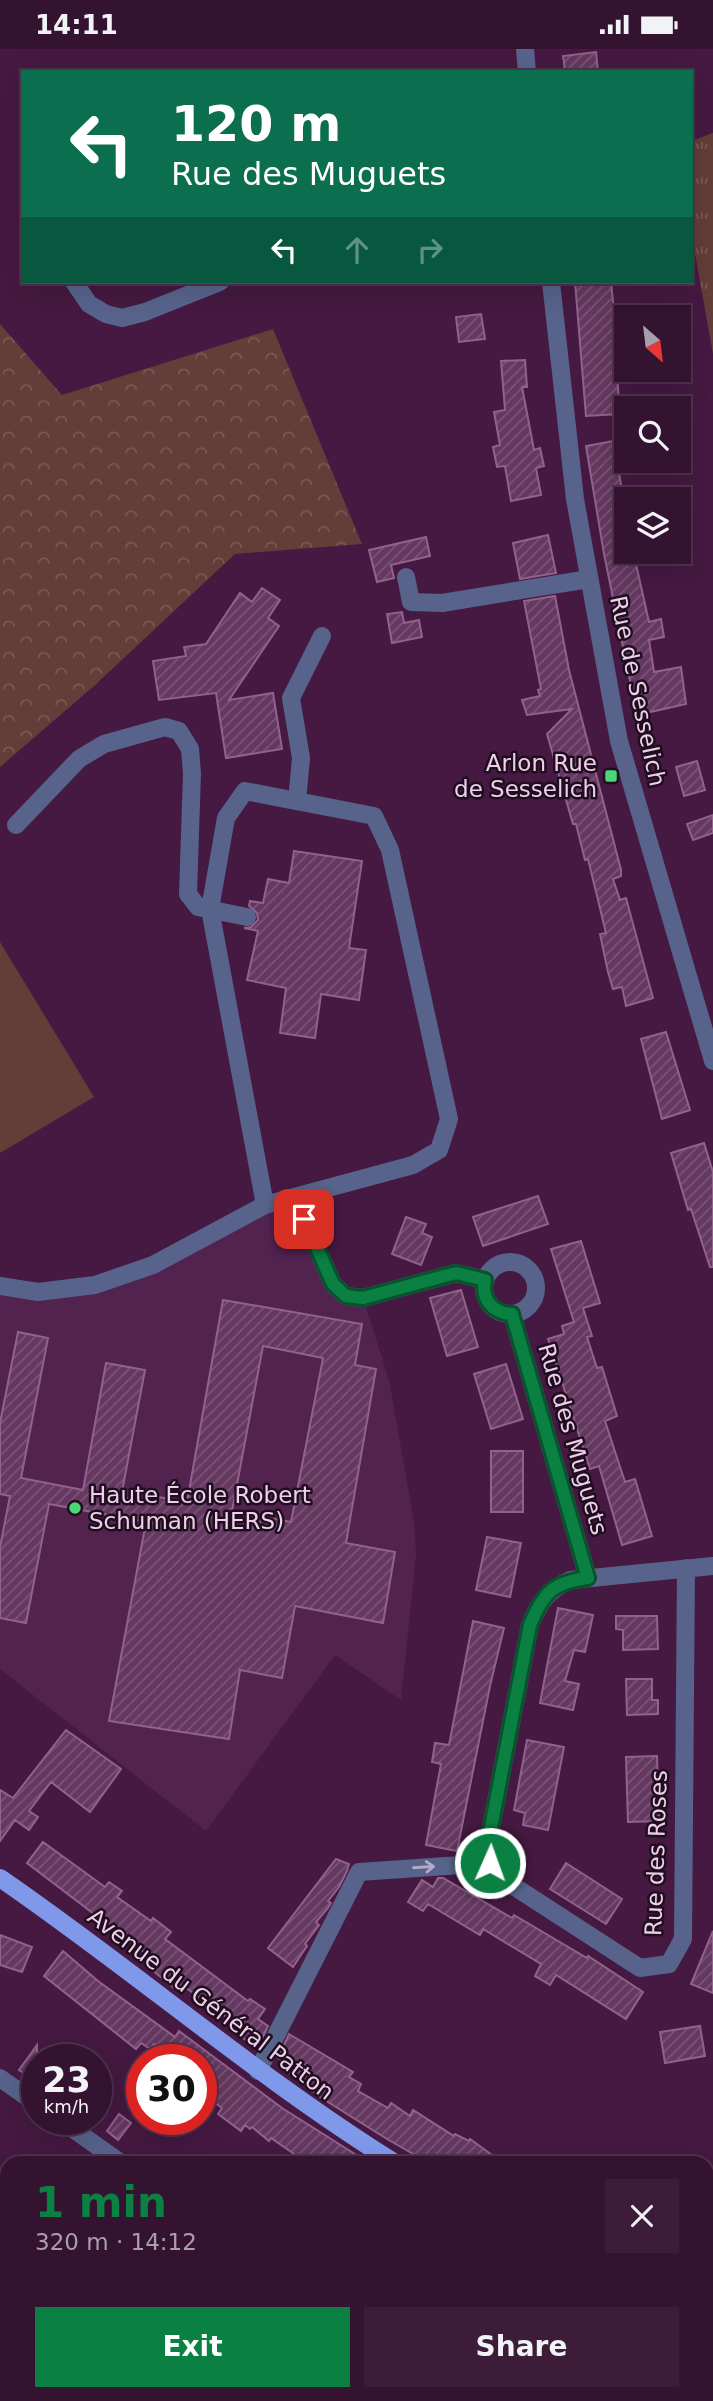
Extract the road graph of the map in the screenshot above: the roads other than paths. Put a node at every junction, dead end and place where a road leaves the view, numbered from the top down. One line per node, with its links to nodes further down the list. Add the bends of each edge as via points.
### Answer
1 (525, 49): 2 (street)
2 (527, 70)
3 (75, 284): 4 (street, via 89,304 122,318)
4 (215, 284)
5 (551, 284): 7 (street, Rue de Sesselich, via 575,499)
6 (406, 577): 7 (street, via 411,601 442,603)
7 (589, 579): 13 (street, Rue de Sesselich, via 619,741)
8 (322, 636): 9 (street, via 291,698 301,758)
9 (297, 801): 11 (street, via 245,791 226,818); 14 (street, via 374,816 390,850 449,1119 439,1150 413,1165)
10 (16, 825): 11 (street, via 79,759 104,744 165,727 179,731 190,749 192,773 188,894 198,907)
11 (210, 909): 12 (street); 15 (street)
12 (247, 917)
13 (713, 1061)
14 (294, 1197): 15 (street); 16 (street, via 333,1284 346,1296 363,1298 456,1273)
15 (265, 1205): 17 (street, via 153,1265 95,1285 38,1292)
16 (485, 1280): 18 (street, via 489,1304); 18 (street, via 495,1266 512,1262 533,1276 533,1301)
17 (0, 1286)
18 (512, 1314): 21 (street, Rue des Muguets)
19 (713, 1566): 20 (street)
20 (686, 1568): 21 (street); 22 (street, Rue des Roses, via 682,1939 669,1964 640,1968 501,1878)
21 (588, 1578): 22 (street, via 558,1585 539,1603 530,1625 488,1843)
22 (490, 1863): 24 (street, one-way to 22, via 359,1872)
23 (1, 1878): 24 (main road, Avenue du Général Patton)
24 (258, 2071): 29 (main road, Avenue du Général Patton)
25 (0, 2078): 26 (street)
26 (21, 2093)
27 (82, 2135): 28 (street)
28 (111, 2156)
29 (384, 2156)

